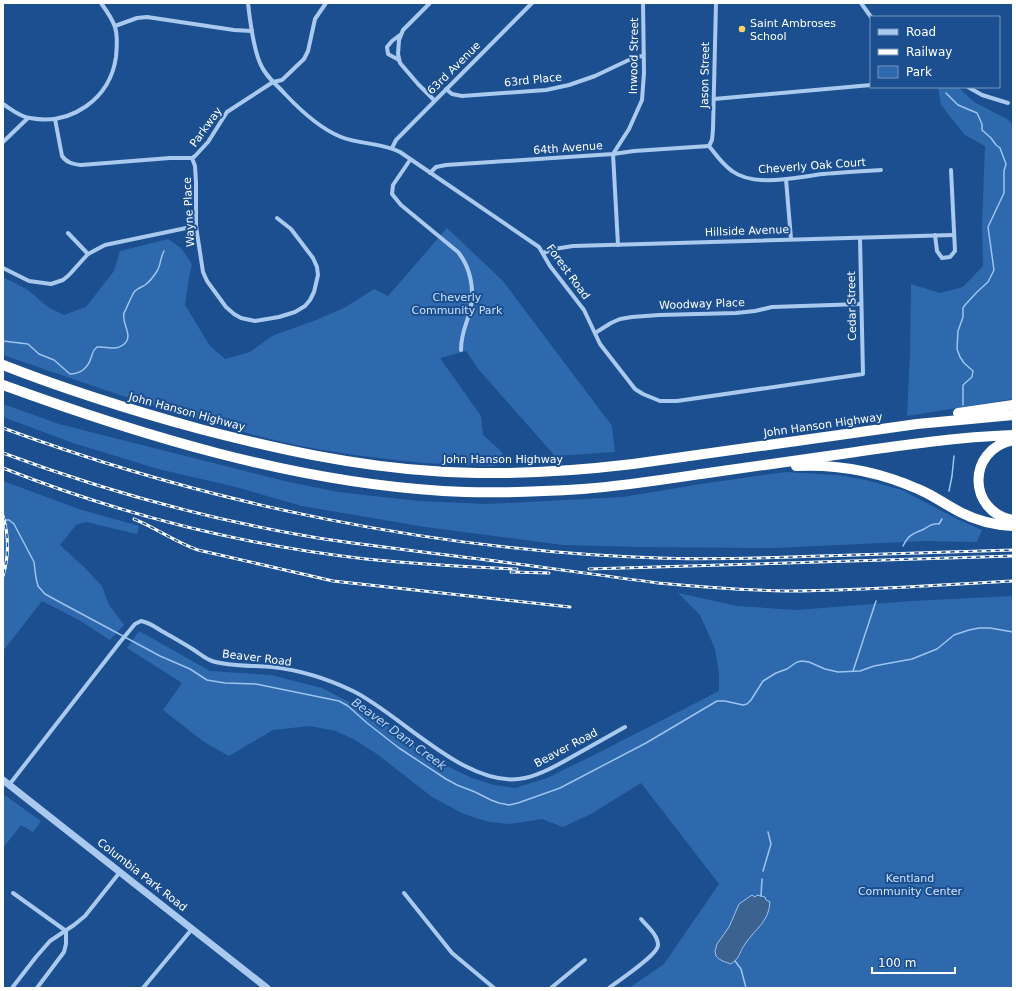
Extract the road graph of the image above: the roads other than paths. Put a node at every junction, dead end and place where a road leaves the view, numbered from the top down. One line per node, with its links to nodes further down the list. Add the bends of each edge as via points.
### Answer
1 (101, 3): 10 (street)
2 (248, 3): 11 (street, Forest Road)
3 (326, 3): 15 (street, Parkway, via 315,19 304,59 282,80)
4 (430, 3): 12 (street)
5 (532, 3): 18 (street, 63rd Avenue)
6 (643, 3): 13 (street, Inwood Street)
7 (716, 3): 20 (street, Jason Street)
8 (861, 3): 9 (street)
9 (870, 16)
10 (115, 26): 11 (street, via 147,17); 24 (street, via 115,61 102,92 86,107)
11 (252, 31): 15 (street, Forest Road, via 259,62)
12 (400, 34): 14 (street); 14 (street, via 387,47 388,54)
13 (643, 56): 18 (street, 63rd Place, via 635,57 580,82 546,90 462,96 452,94); 28 (street, Inwood Street, via 642,100 629,130)
14 (399, 60): 19 (street)
15 (273, 82): 27 (street, Forest Road, via 329,132 353,141); 29 (street, Parkway, via 227,112 203,148)
16 (870, 86): 20 (street)
17 (970, 88): 21 (street, via 982,95)
18 (446, 89): 19 (street, 63rd Avenue)
19 (434, 100): 27 (street, 63rd Avenue, via 396,140)
20 (714, 100): 26 (street, Jason Street, via 713,136)
21 (1008, 103)
22 (3, 104): 23 (street)
23 (28, 118): 24 (street); 25 (street)
24 (55, 119): 29 (street, Parkway, via 62,156 70,163 81,165)
25 (3, 142)
26 (709, 146): 28 (street, 64th Avenue); 34 (street, Cheverly Oak Court, via 732,172 757,180)
27 (392, 148): 30 (street, Forest Road)
28 (613, 154): 33 (street, 64th Avenue, via 446,165 436,167); 42 (street)
29 (192, 158): 36 (street, Wayne Place, via 196,182)
30 (410, 160): 33 (street, Forest Road); 48 (street, via 393,185 392,194 401,205 453,247 469,270 472,299 462,334)
31 (881, 170): 34 (street, Cheverly Oak Court)
32 (951, 170): 38 (street)
33 (430, 173): 43 (street, Forest Road, via 532,241)
34 (786, 179): 41 (street)
35 (277, 218): 36 (street, Wayne Place, via 291,229 313,258 317,267 317,285 310,300 300,309 279,317 255,321 234,314 207,281)
36 (196, 226): 44 (street, via 111,243)
37 (68, 233): 44 (street)
38 (953, 235): 39 (street, Hillside Avenue); 39 (street, via 954,254 945,259 940,257 937,251)
39 (935, 236): 40 (street, Hillside Avenue)
40 (860, 238): 41 (street, Hillside Avenue); 46 (street, Cedar Street)
41 (791, 239): 42 (street, Hillside Avenue)
42 (618, 245): 43 (street, Hillside Avenue, via 554,248)
43 (543, 253): 47 (street, Forest Road, via 584,310)
44 (88, 254): 45 (street, via 70,275 51,284 29,281)
45 (3, 268)
46 (861, 304): 47 (street, Woodway Place, via 772,307 736,313 632,317 620,319); 50 (street, Cedar Street)
47 (595, 333): 50 (street, Forest Road, via 606,353 635,389 660,400 677,401)
48 (461, 350)
49 (3, 365): 54 (highway, John Hanson Highway, via 106,401 276,448 348,462 433,471 514,473 593,469)
50 (863, 374)
51 (3, 385): 57 (highway, via 108,421 224,454 309,473 403,487 476,492 557,490 622,485)
52 (1013, 405): 54 (highway, via 915,419)
53 (1013, 416): 54 (highway, John Hanson Highway)
54 (888, 428)
55 (1013, 435): 57 (highway, via 912,444)
56 (1013, 440): 58 (highway, via 998,445 988,453 980,466 979,483 983,498 991,508)
57 (738, 469): 59 (highway, via 810,465 861,470 897,480 974,518)
58 (1013, 520)
59 (1013, 526)
60 (625, 727): 61 (street, Beaver Road, via 550,768 525,778 497,778 446,755 353,691 297,671 211,660 143,621 137,623 120,642)
61 (6, 783): 62 (street, Columbia Park Road)
62 (120, 872): 66 (street, Columbia Park Road); 67 (street, via 85,916)
63 (13, 893): 67 (street)
64 (404, 893): 73 (street, via 452,953)
65 (641, 919): 75 (street, via 655,936 658,942 657,949 651,957)
66 (192, 929): 71 (street); 72 (street, Columbia Park Road)
67 (66, 931): 69 (street, via 50,941); 70 (street, via 64,952)
68 (585, 960): 74 (street)
69 (12, 988)
70 (37, 988)
71 (143, 988)
72 (265, 988)
73 (494, 988)
74 (551, 988)
75 (609, 988)

